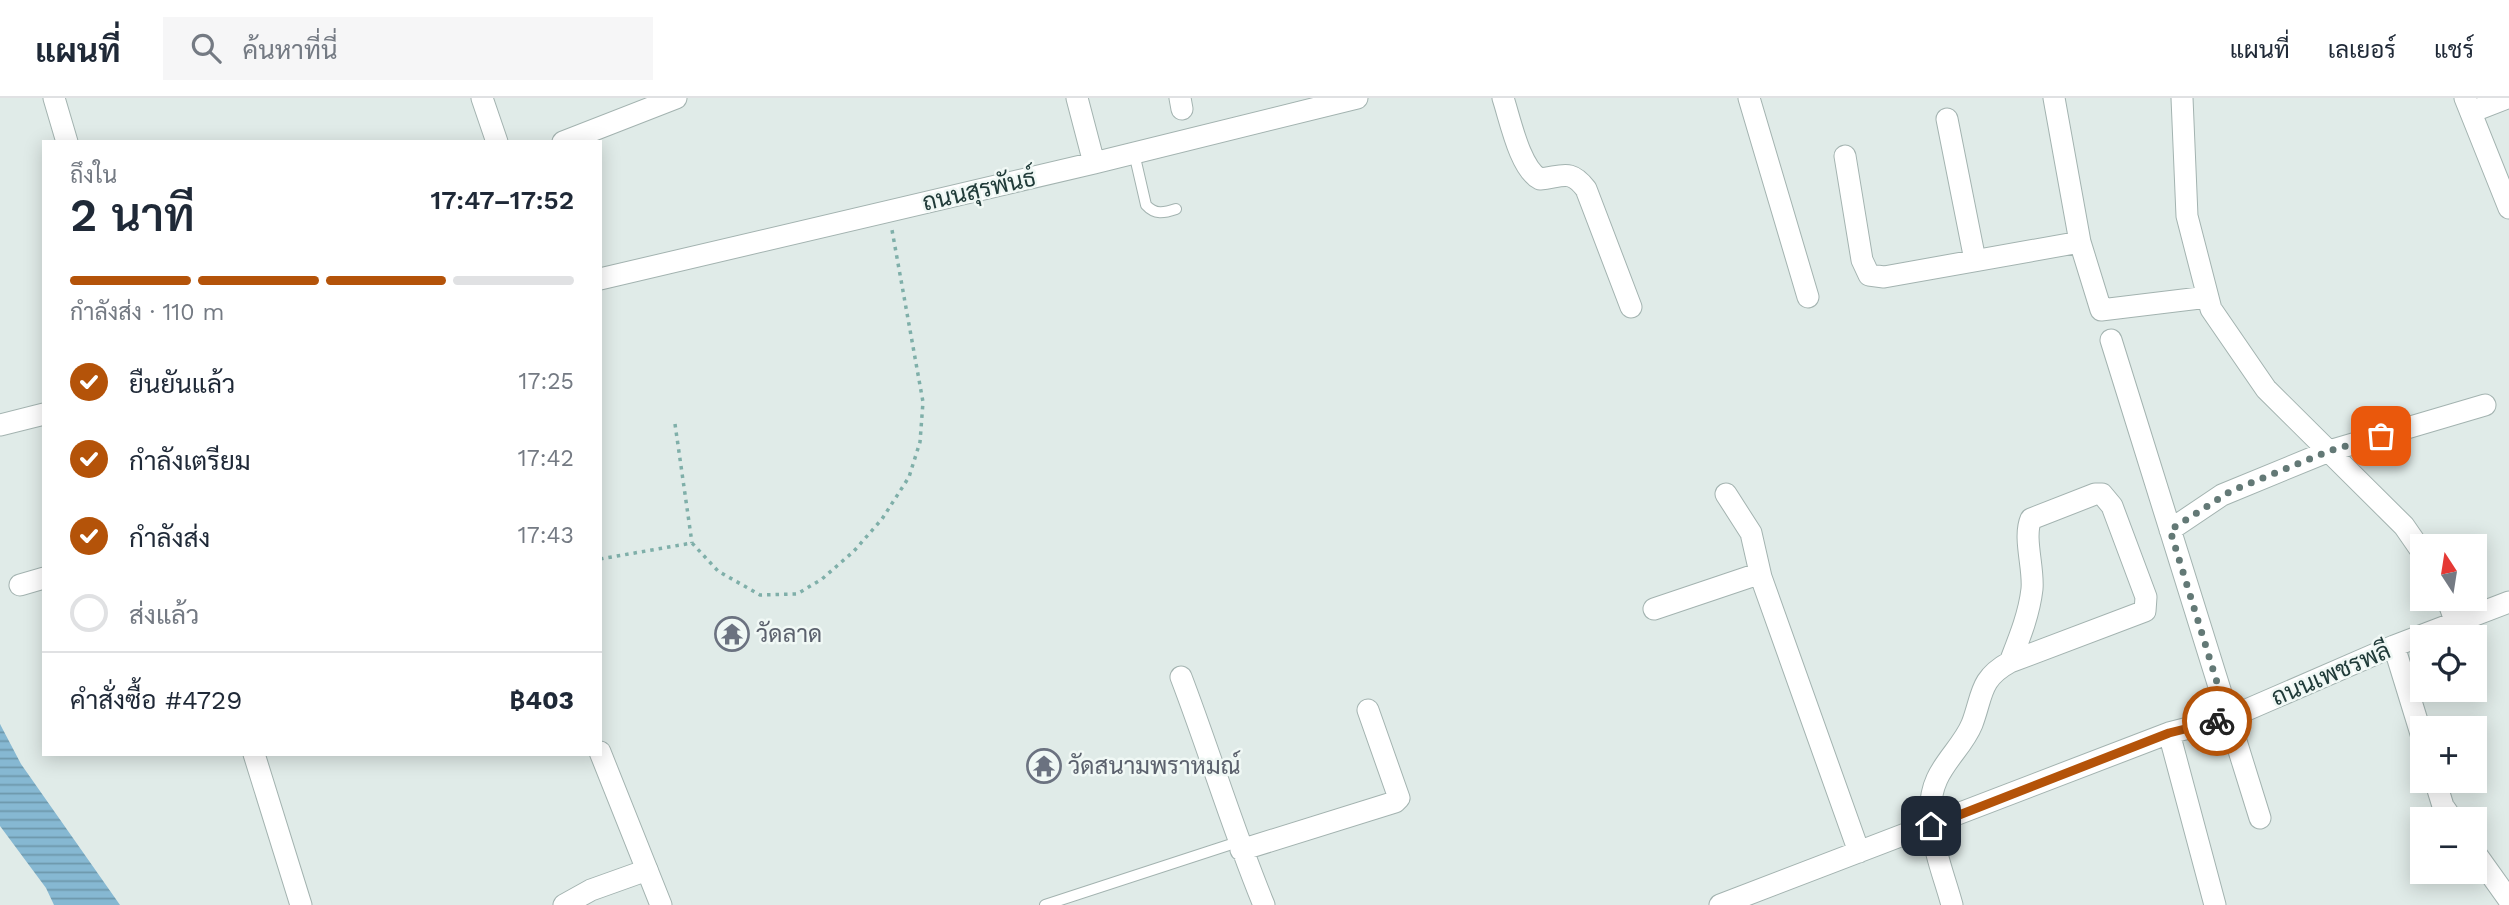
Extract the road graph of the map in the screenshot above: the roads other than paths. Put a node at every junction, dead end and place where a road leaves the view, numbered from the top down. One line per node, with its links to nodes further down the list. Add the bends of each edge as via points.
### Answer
1 (54, 98): 13 (street)
2 (482, 98): 14 (street)
3 (676, 98): 15 (street)
4 (1077, 98): 18 (street)
5 (1357, 98): 16 (street, ถนนสุรพันธ์)
6 (1503, 98): 26 (street, via 1530,172 1540,179 1573,176 1586,189)
7 (1749, 98): 24 (street)
8 (2054, 98): 21 (street)
9 (2182, 98): 25 (street, via 2187,216)
10 (2507, 98): 11 (street)
11 (2468, 105): 19 (street)
12 (1947, 119): 22 (street)
13 (66, 140)
14 (496, 140)
15 (568, 140)
16 (1134, 153): 18 (street, ถนนสุรพันธ์); 20 (lane, via 1146,205 1162,214)
17 (1845, 156): 22 (street, via 1862,260 1869,275 1884,277)
18 (1094, 163): 23 (street, ถนนสุรพันธ์)
19 (2509, 208)
20 (1176, 209)
21 (2080, 242): 22 (street); 25 (street, via 2101,310)
22 (1975, 260)
23 (602, 279)
24 (1808, 297)
25 (2208, 298): 31 (street, via 2266,389)
26 (1631, 307)
27 (2111, 340): 33 (street)
28 (2485, 405): 31 (street)
29 (42, 414): 30 (street)
30 (0, 425)
31 (2329, 451): 33 (street, via 2222,495); 34 (street)
32 (1726, 494): 35 (street, via 1751,533)
33 (2170, 530): 47 (street)
34 (2410, 535)
35 (1761, 577): 39 (street, via 1755,575); 54 (street)
36 (42, 579): 37 (street)
37 (20, 585)
38 (2509, 602): 41 (street, ถนนเพชรพลี)
39 (1654, 610)
40 (2452, 611): 41 (street)
41 (2456, 623): 42 (street, ถนนเพชรพลี)
42 (2394, 646): 46 (street); 47 (street, ถนนเพชรพลี)
43 (2010, 662): 43 (street, via 2145,611 2146,597 2112,506 2102,494 2031,519 2027,533 2033,569 2031,603); 52 (street, via 1985,683 1970,727 1936,781)
44 (1181, 677): 53 (street)
45 (1368, 710): 53 (street, via 1399,798)
46 (2416, 716)
47 (2228, 718): 48 (street, ถนนเพชรพลี); 51 (street)
48 (2169, 733): 52 (street, ถนนเพชรพลี); 65 (street)
49 (255, 756): 58 (street)
50 (602, 756): 56 (street)
51 (2260, 818)
52 (1931, 826): 54 (street, ถนนเพชรพลี); 64 (street)
53 (1239, 846): 61 (lane); 62 (street)
54 (1859, 852): 63 (street, ถนนเพชรพลี)
55 (2487, 869): 57 (street)
56 (648, 870): 59 (street); 60 (street)
57 (2509, 900)
58 (301, 905)
59 (564, 905)
60 (662, 905)
61 (1045, 905)
62 (1264, 905)
63 (1720, 905)
64 (1952, 905)
65 (2215, 905)

